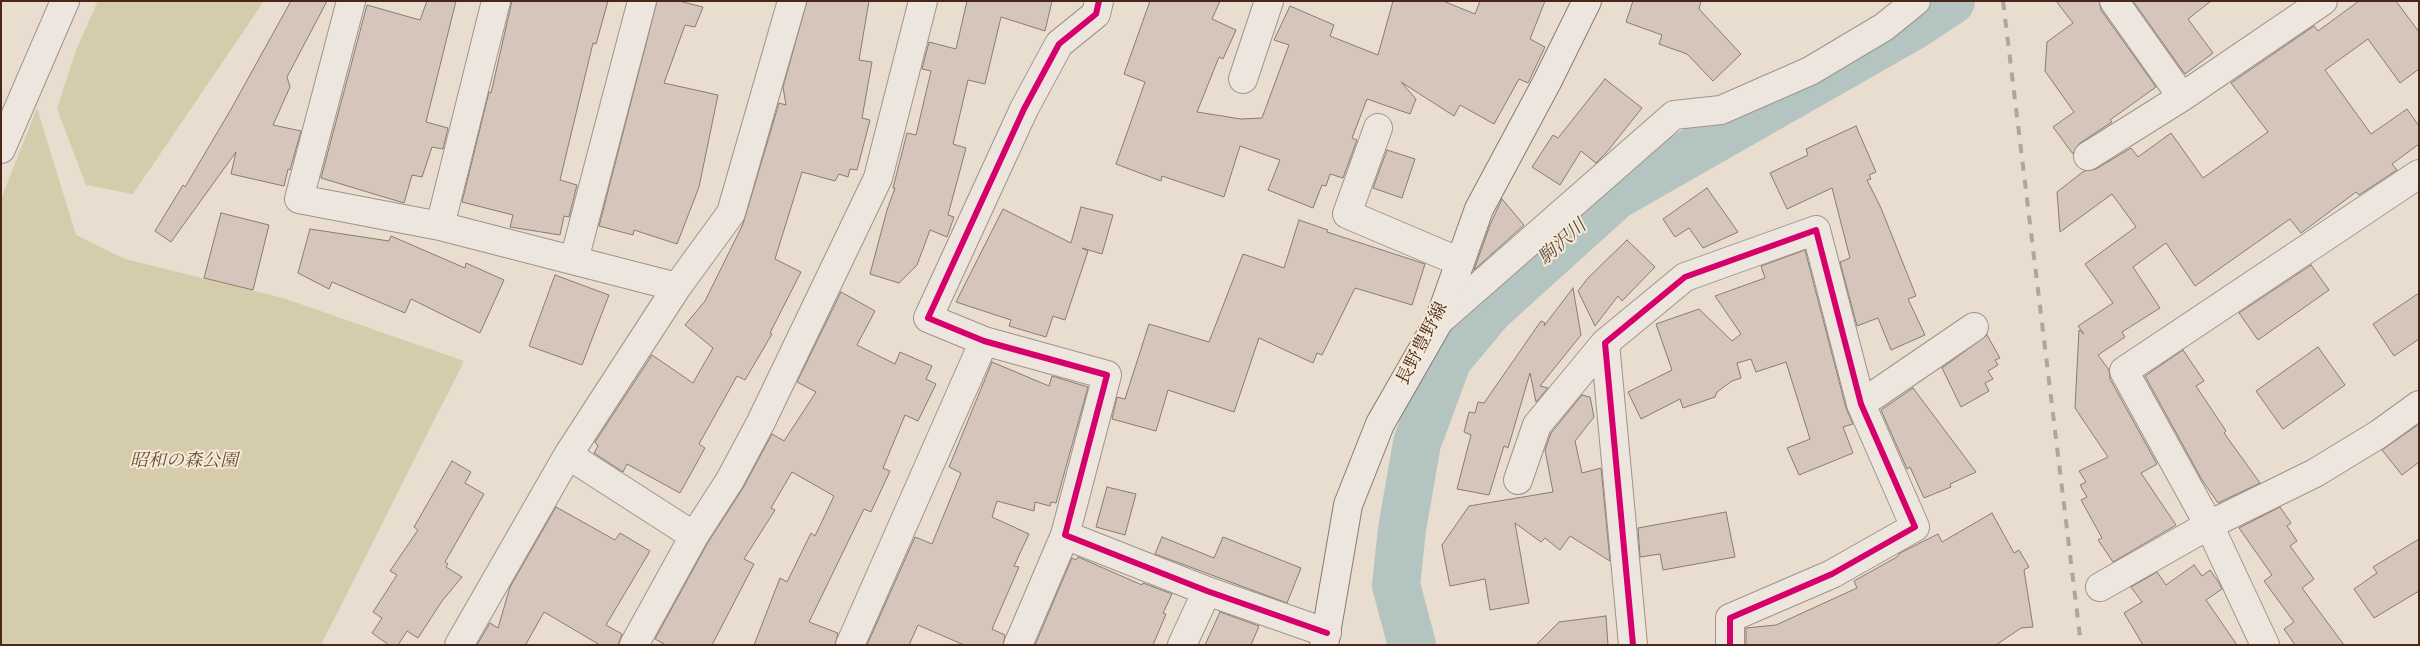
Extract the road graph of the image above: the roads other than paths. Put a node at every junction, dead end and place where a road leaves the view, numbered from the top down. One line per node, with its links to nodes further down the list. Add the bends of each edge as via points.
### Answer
1 (65, 1): 16 (street)
2 (351, 1): 19 (street, via 300,199)
3 (496, 1): 19 (street)
4 (642, 1): 20 (street)
5 (792, 1): 22 (street, via 731,213)
6 (923, 1): 33 (street, via 878,178 761,422 730,480)
7 (1099, 1): 25 (street, via 1096,14 1059,44 1024,109 928,318)
8 (1269, 1): 13 (street)
9 (1587, 1): 21 (street, 長野豊野線, via 1548,82 1479,209)
10 (1916, 1): 23 (street, via 1884,27 1810,72 1721,110 1674,115)
11 (2114, 1): 14 (street)
12 (2323, 1): 14 (street)
13 (1244, 79)
14 (2182, 97): 17 (street)
15 (1378, 128): 21 (street, via 1346,214)
16 (1, 149)
17 (2088, 156)
18 (2419, 174): 31 (street, via 2124,371)
19 (440, 226): 20 (street)
20 (574, 260): 22 (street)
21 (1460, 262): 23 (street, 長野豊野線)
22 (677, 287): 29 (street)
23 (1439, 321): 36 (street, 長野豊野線, via 1380,424 1348,505)
24 (1974, 327): 27 (street)
25 (984, 341): 32 (street, via 1107,375); 39 (street)
26 (1605, 343): 27 (street, via 1686,277 1816,230); 30 (street, via 1537,425); 42 (street)
27 (1861, 404): 43 (street, via 1915,527 1832,574 1730,618)
28 (2419, 405): 31 (street, via 2315,473)
29 (568, 454): 33 (street); 37 (street)
30 (1518, 480)
31 (2209, 525): 34 (street); 44 (street)
32 (1065, 535): 35 (street); 40 (street)
33 (694, 536): 38 (street)
34 (2100, 587)
35 (1206, 592): 36 (street); 41 (street)
36 (1326, 639)
37 (459, 645)
38 (634, 645)
39 (850, 645)
40 (1018, 645)
41 (1182, 645)
42 (1633, 645)
43 (1730, 645)
44 (2265, 645)

